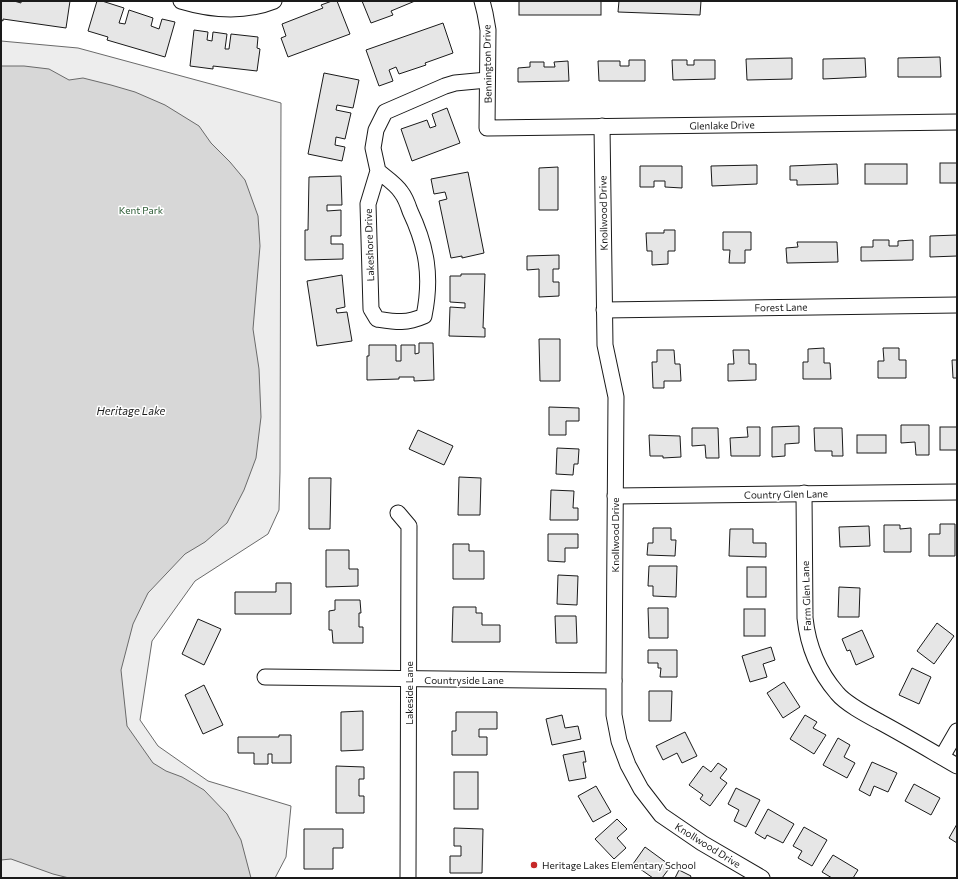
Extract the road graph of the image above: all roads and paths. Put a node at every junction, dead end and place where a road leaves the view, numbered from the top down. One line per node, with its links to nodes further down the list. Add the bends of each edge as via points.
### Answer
1 (181, 1): 2 (street, via 222,9 244,8)
2 (274, 1)
3 (482, 1): 4 (street, Bennington Drive, via 488,30)
4 (487, 80): 7 (street, Bennington Drive); 8 (street, via 445,86 386,112 378,124 374,140 373,148)
5 (957, 122): 6 (street, Glenlake Drive)
6 (602, 126): 7 (street, Glenlake Drive); 10 (street, Knollwood Drive)
7 (487, 128)
8 (378, 171): 8 (street, Lakeshore Drive, via 401,191 424,244 428,280 426,305 424,316 413,321 398,323 377,319 371,309 368,204)
9 (957, 305): 10 (street, Forest Lane)
10 (604, 310): 13 (street, Knollwood Drive, via 605,345 616,397)
11 (957, 492): 12 (street, Country Glen Lane)
12 (804, 493): 13 (street, Country Glen Lane); 19 (street, Farm Glen Lane, via 806,625 809,644 821,670 838,694 860,711)
13 (615, 496): 17 (street, Knollwood Drive)
14 (398, 513): 16 (street, Lakeside Lane, via 409,526)
15 (265, 677): 16 (street, Countryside Lane)
16 (409, 679): 17 (street, Countryside Lane); 21 (street, Lakeside Lane)
17 (614, 681): 22 (street, Knollwood Drive, via 614,715 619,741 628,765 661,815 702,843)
18 (957, 732): 19 (street)
19 (942, 757): 20 (street, Farm Glen Lane)
20 (957, 766)
21 (408, 878)
22 (762, 878)

